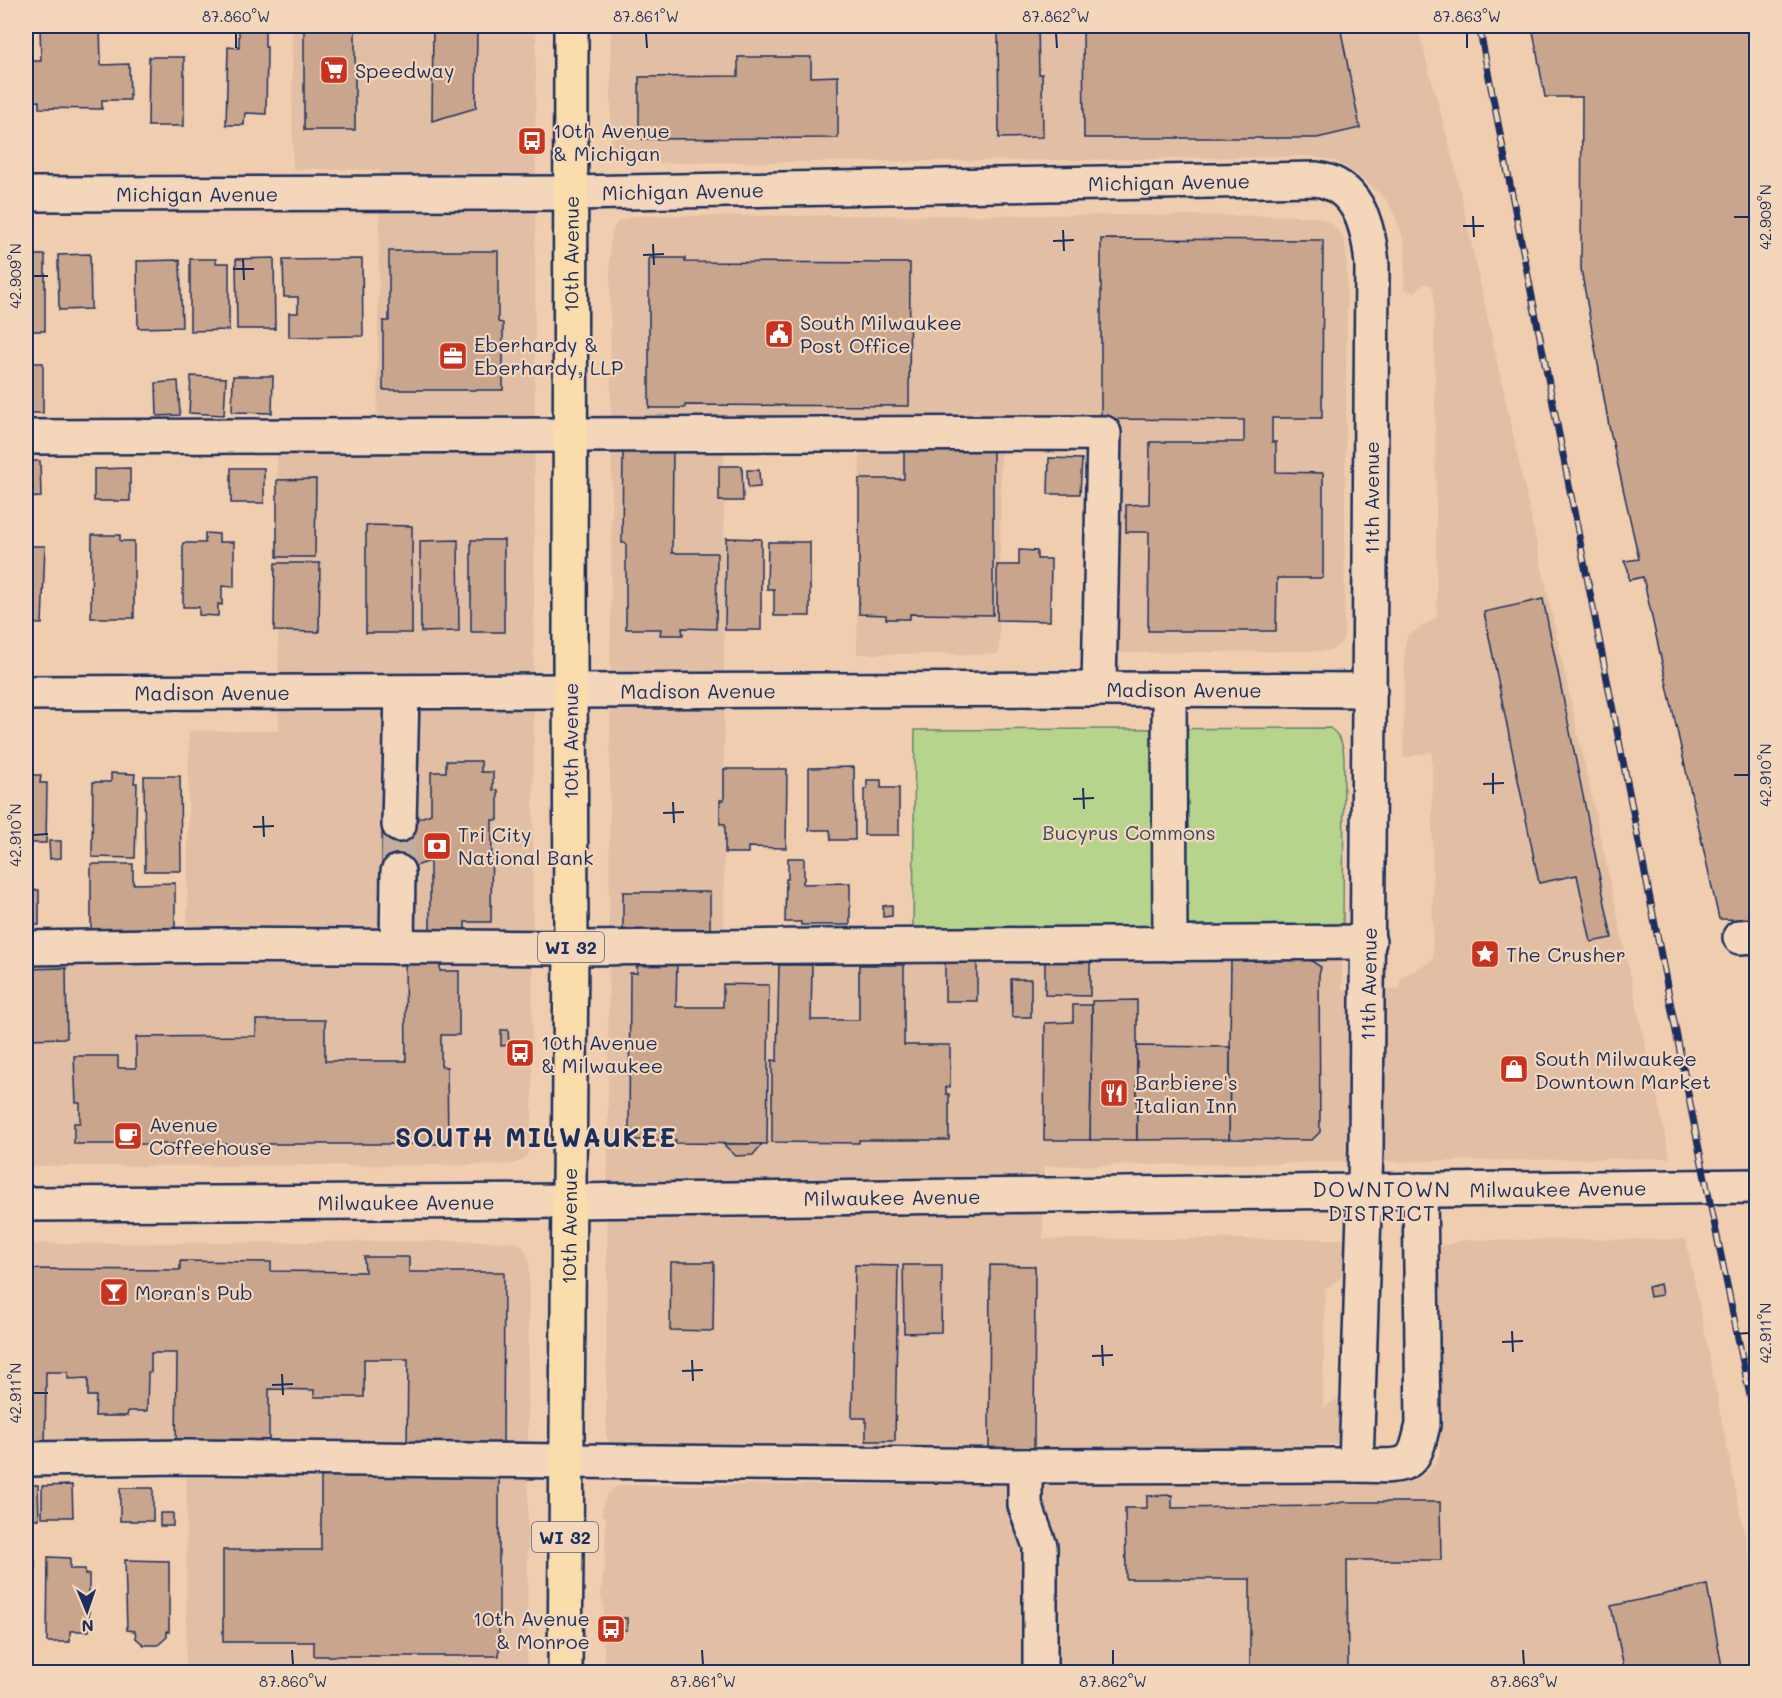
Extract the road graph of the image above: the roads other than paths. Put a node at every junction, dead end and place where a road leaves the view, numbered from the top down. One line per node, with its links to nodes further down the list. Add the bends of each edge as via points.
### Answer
1 (571, 26): 3 (main road, 10th Avenue / WI 32)
2 (1338, 186): 3 (street, Michigan Avenue, via 1315,179); 9 (street, 11th Avenue, via 1362,214 1372,265)
3 (572, 193): 4 (street, Michigan Avenue); 5 (main road, 10th Avenue / WI 32)
4 (26, 194)
5 (571, 435): 6 (street); 7 (street, via 1104,433); 11 (main road, 10th Avenue / WI 32)
6 (26, 437)
7 (1099, 689): 8 (street, Madison Avenue); 11 (street, Madison Avenue)
8 (1169, 690): 9 (street, Madison Avenue); 16 (street)
9 (1370, 690): 15 (street, 11th Avenue)
10 (402, 692): 11 (street, Madison Avenue); 12 (street, Madison Avenue); 13 (street)
11 (570, 692): 19 (main road, 10th Avenue / WI 32)
12 (26, 693)
13 (399, 825)
14 (398, 872): 17 (street)
15 (1369, 942): 16 (street); 22 (street, 11th Avenue)
16 (1170, 944): 19 (street)
17 (397, 947): 18 (street); 19 (street)
18 (26, 948)
19 (571, 948): 23 (main road, 10th Avenue / WI 32)
20 (1756, 1186): 21 (street, Milwaukee Avenue)
21 (1420, 1190): 22 (street, Milwaukee Avenue); 27 (street, via 1423,1425 1410,1460 1399,1465)
22 (1366, 1191): 23 (street, Milwaukee Avenue); 27 (street, 11th Avenue)
23 (569, 1201): 24 (street, Milwaukee Avenue); 26 (main road, 10th Avenue / WI 32)
24 (26, 1204)
25 (26, 1459): 26 (street)
26 (566, 1462): 28 (street); 29 (main road, 10th Avenue / WI 32)
27 (1356, 1465): 28 (street)
28 (1025, 1466): 30 (street, via 1025,1505 1040,1546)
29 (565, 1672)
30 (1040, 1672)

